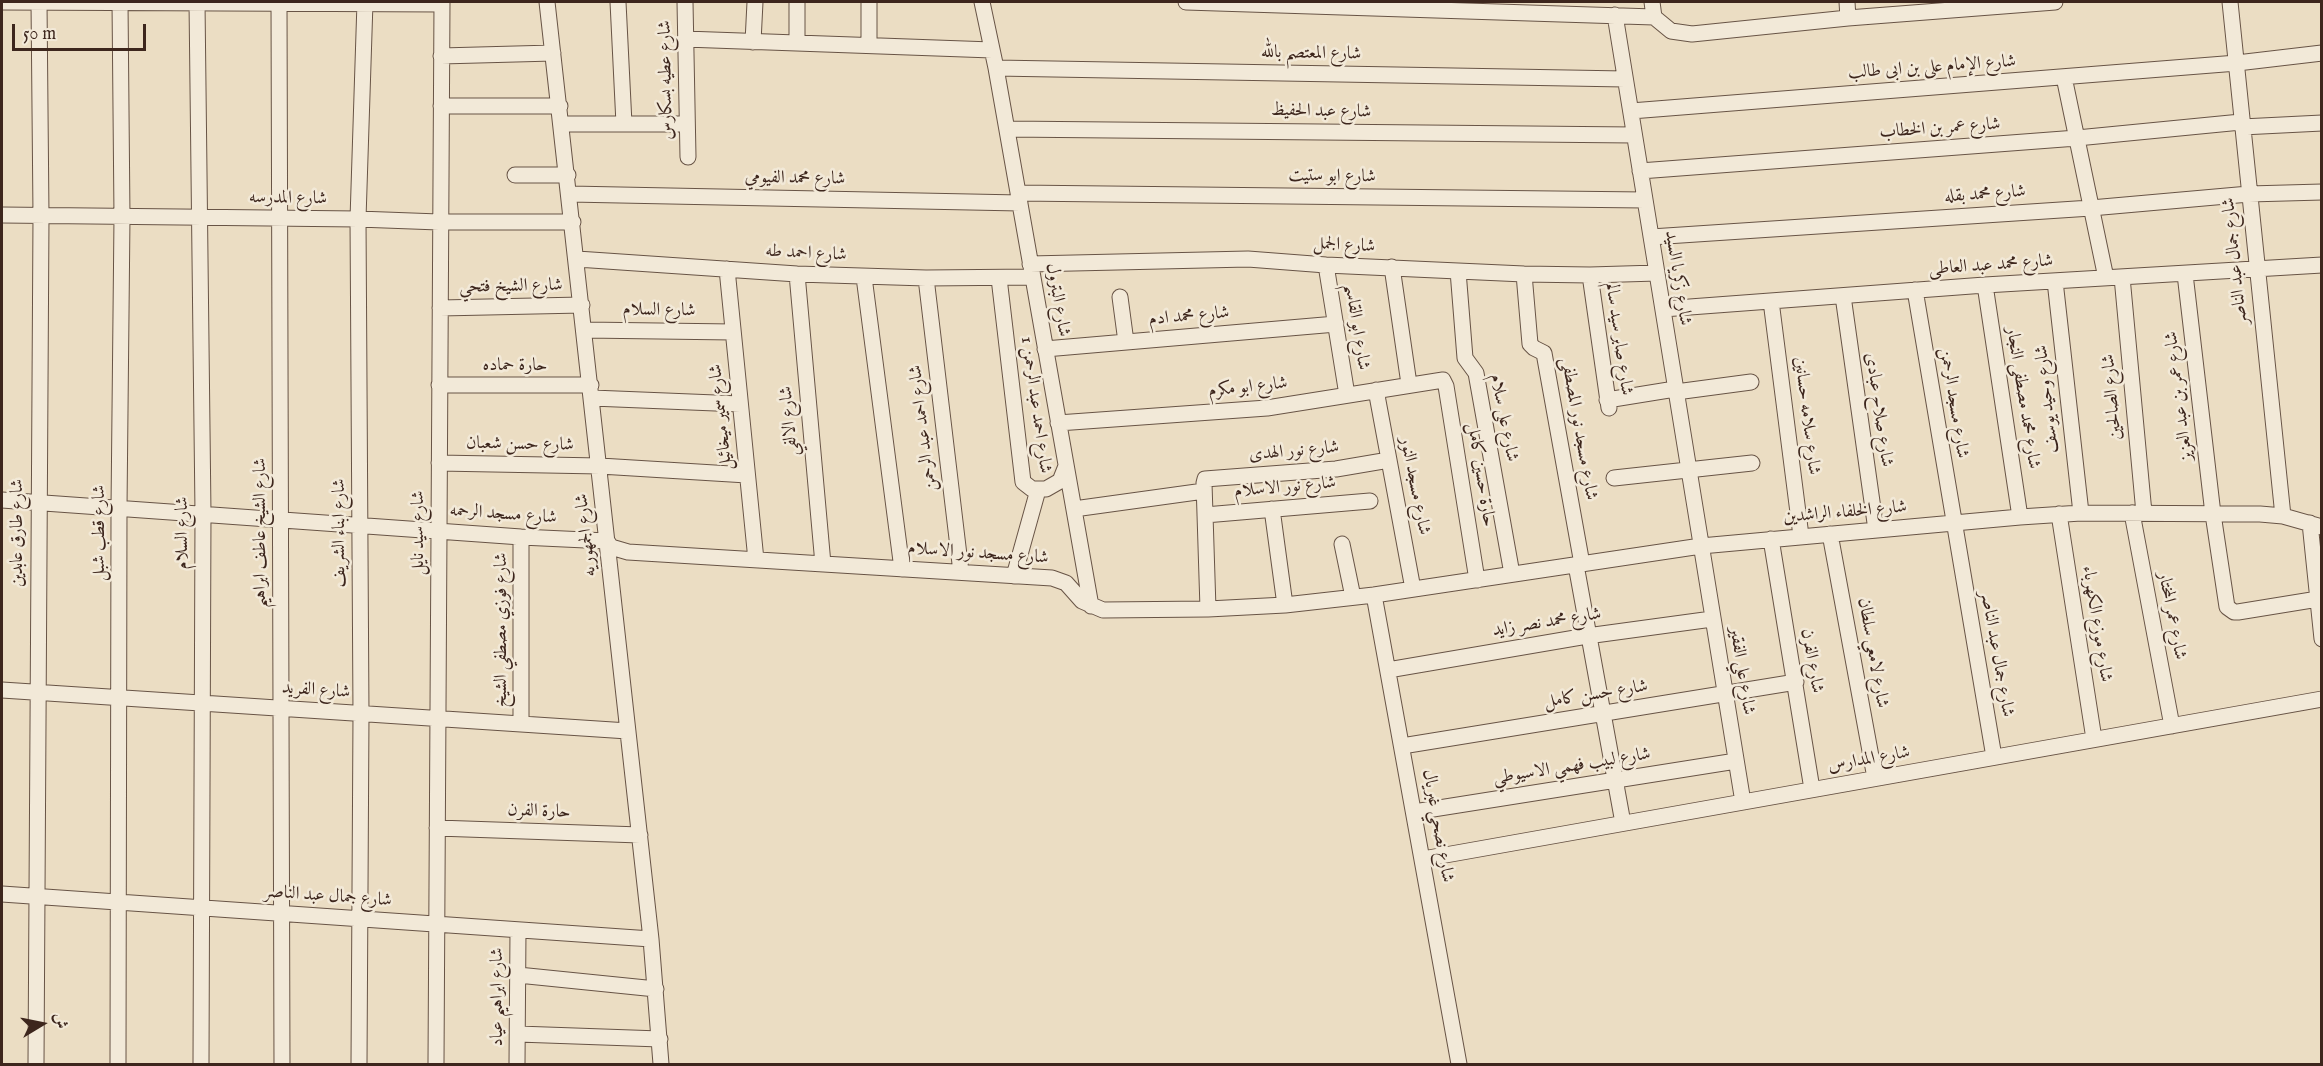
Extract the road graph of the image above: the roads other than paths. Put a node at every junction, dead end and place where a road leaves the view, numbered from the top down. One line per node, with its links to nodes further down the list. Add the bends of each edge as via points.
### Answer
1 (39, 2): 2 (street); 15 (street); 57 (street, شارع طارق عابدين)
2 (120, 2): 3 (street); 58 (street, شارع قطب شبل)
3 (197, 2): 16 (street); 59 (street, شارع السلام)
4 (547, 2): 28 (street, شارع الجمهوريه)
5 (618, 2): 40 (street)
6 (685, 2): 23 (street, شارع عطيه بسكارس)
7 (755, 2): 24 (street)
8 (797, 2): 25 (street)
9 (869, 2): 26 (street)
10 (982, 2): 27 (street, شارع البترول)
11 (1186, 2): 19 (street)
12 (1847, 2): 22 (street)
13 (2055, 2): 22 (street)
14 (2230, 2): 31 (street, شارع جمال عبد الناصر)
15 (2, 3)
16 (279, 3): 17 (street); 60 (street, شارع الشيخ عاطف ابراهيم)
17 (365, 3): 18 (street); 61 (street, شارع ابناء الشريف)
18 (442, 3): 30 (street, شارع سيد نايل)
19 (1335, 4): 21 (street)
20 (1653, 9): 21 (street); 22 (street, via 1671,31 1692,34)
21 (1615, 15): 34 (street, شارع زكريا السيد)
22 (1848, 18)
23 (685, 39): 24 (street); 41 (street, شارع عطيه بسكارس)
24 (753, 42): 25 (street)
25 (797, 43): 26 (street)
26 (869, 45): 27 (street)
27 (992, 50): 32 (street, شارع البترول)
28 (553, 53): 30 (street); 36 (street, شارع الجمهوريه)
29 (2322, 53): 31 (street, شارع الإمام على بن ابى طالب)
30 (441, 56): 35 (street, شارع سيد نايل)
31 (2237, 63): 33 (street, شارع الإمام على بن ابى طالب); 42 (street, شارع جمال عبد الناصر)
32 (996, 68): 34 (street, شارع المعتصم بالله); 43 (street, شارع البترول)
33 (2064, 77): 37 (street, شارع الإمام على بن ابى طالب); 45 (street, شارع الصالحين)
34 (1625, 79): 37 (street, شارع زكريا السيد)
35 (441, 106): 36 (street); 62 (street, شارع سيد نايل)
36 (560, 106): 39 (street, شارع الجمهوريه)
37 (1631, 111): 44 (street, شارع زكريا السيد)
38 (2322, 123): 42 (street, شارع عمر بن الخطاب)
39 (562, 124): 40 (street); 48 (street, شارع الجمهوريه)
40 (624, 124): 41 (street)
41 (687, 124): 46 (street, شارع عطيه بسكارس)
42 (2242, 124): 45 (street, شارع عمر بن الخطاب); 52 (street, شارع جمال عبد الناصر)
43 (1006, 129): 44 (street, شارع عبد الحفيظ); 53 (street, شارع البترول)
44 (1634, 135): 47 (street, شارع زكريا السيد)
45 (2077, 138): 47 (street, شارع عمر بن الخطاب); 55 (street, شارع الصالحين)
46 (688, 157)
47 (1640, 171): 54 (street, شارع زكريا السيد)
48 (568, 174): 49 (street); 51 (street, شارع الجمهوريه)
49 (515, 176)
50 (2322, 192): 52 (street, شارع محمد بقله)
51 (570, 194): 53 (street, شارع محمد الفيومي); 63 (street, شارع الجمهوريه)
52 (2249, 194): 55 (street, شارع محمد بقله); 70 (street, شارع جمال عبد الناصر)
53 (1019, 198): 54 (street, شارع ابو ستيت); 71 (street, شارع البترول)
54 (1645, 200): 64 (street, شارع زكريا السيد)
55 (2091, 208): 64 (street, شارع محمد بقله); 81 (street, شارع الصالحين)
56 (2, 215): 57 (street, شارع المدرسه)
57 (40, 216): 58 (street, شارع المدرسه); 118 (street, شارع طارق عابدين)
58 (122, 216): 59 (street, شارع المدرسه); 119 (street, شارع قطب شبل)
59 (200, 217): 60 (street, شارع المدرسه); 122 (street, شارع السلام)
60 (281, 218): 61 (street, شارع المدرسه); 130 (street, شارع الشيخ عاطف ابراهيم)
61 (358, 219): 62 (street, شارع المدرسه); 132 (street, شارع ابناء الشريف)
62 (439, 222): 63 (street, شارع المدرسه); 89 (street, شارع سيد نايل)
63 (573, 222): 65 (street, شارع الجمهوريه)
64 (1651, 237): 73 (street, شارع زكريا السيد)
65 (577, 259): 69 (street, شارع احمد طه); 88 (street, شارع الجمهوريه)
66 (1326, 265): 68 (street, شارع الجمل); 71 (street, شارع الجمل, via 1248,259); 91 (street, شارع ابو القاسم)
67 (2322, 266): 70 (street, شارع محمد عبد العاطى)
68 (1392, 267): 72 (street, شارع الجمل); 98 (street)
69 (726, 269): 74 (street, شارع احمد طه); 93 (street, شارع سمير ميخائيل)
70 (2256, 270): 76 (street, شارع محمد عبد العاطى); 128 (street, شارع جمال عبد الناصر)
71 (1032, 271): 80 (street, شارع احمد طه); 95 (street, شارع البترول)
72 (1458, 271): 75 (street, شارع الجمل); 148 (street, شارع على سلام, via 1465,358 1476,373)
73 (1657, 273): 77 (street, شارع الجمل); 90 (street, شارع زكريا السيد)
74 (797, 274): 78 (street, شارع احمد طه); 144 (street, شارع الالفي)
75 (1524, 274): 77 (street, شارع الجمل); 145 (street, شارع مسجد نور المصطفى, via 1530,344 1544,353)
76 (2185, 274): 81 (street, شارع محمد عبد العاطى); 126 (street, شارع عمر بن عبد العزيز)
77 (1590, 275): 101 (street, شارع صابر سيد سالم, via 1608,404)
78 (864, 277): 79 (street, شارع احمد طه); 146 (street)
79 (926, 278): 80 (street, شارع احمد طه); 147 (street, شارع احمد عبد الرحمن)
80 (999, 278): 115 (street, شارع احمد عبد الرحمن 1, via 1023,482)
81 (2114, 278): 82 (street, شارع محمد عبد العاطى); 124 (street, شارع الصالحين)
82 (2055, 281): 83 (street, شارع محمد عبد العاطى); 123 (street, شارع وحيد يوسف)
83 (1985, 285): 84 (street, شارع محمد عبد العاطى); 129 (street, شارع محمد مصطفى النجار)
84 (1916, 290): 85 (street, شارع محمد عبد العاطى); 131 (street, شارع مسجد الرحمن)
85 (1842, 296): 87 (street, شارع محمد عبد العاطى); 134 (street, شارع صلاح عبادى)
86 (1120, 297): 94 (street)
87 (1771, 301): 90 (street, شارع محمد عبد العاطى); 137 (street, شارع سلامه حسانين)
88 (582, 305): 89 (street, شارع الشيخ فتحي); 92 (street, شارع الجمهوريه)
89 (440, 308): 99 (street, شارع سيد نايل)
90 (1663, 309): 101 (street, شارع زكريا السيد)
91 (1336, 324): 94 (street, شارع محمد ادم); 103 (street, شارع ابو القاسم)
92 (585, 330): 93 (street, شارع السلام); 102 (street, شارع الجمهوريه)
93 (733, 332): 104 (street, شارع سمير ميخائيل)
94 (1126, 342): 95 (street, شارع محمد ادم)
95 (1045, 349): 105 (street, شارع البترول)
96 (1440, 379): 98 (street, شارع ابو مكرم); 150 (street, حارة حسين كامل, via 1446,386)
97 (1751, 382): 101 (street)
98 (1409, 384): 100 (street, شارع ابو مكرم)
99 (439, 385): 102 (street, حارة حماده); 107 (street, شارع سيد نايل)
100 (1376, 390): 103 (street, شارع ابو مكرم); 106 (street, شارع مسجد النور)
101 (1676, 391): 111 (street, شارع زكريا السيد)
102 (591, 392): 104 (street, حارة حماده); 109 (street, شارع الجمهوريه)
103 (1347, 394): 105 (street, شارع ابو مكرم, via 1267,408)
104 (740, 404): 112 (street, شارع سمير ميخائيل)
105 (1058, 423): 110 (street, شارع البترول)
106 (1389, 460): 114 (street, شارع نور الهدى, via 1336,469 1208,478); 151 (street, شارع مسجد النور)
107 (439, 463): 109 (street, شارع حسن شعبان); 135 (street, شارع سيد نايل)
108 (1752, 463): 111 (street)
109 (600, 466): 112 (street, شارع حسن شعبان); 140 (street, شارع الجمهوريه)
110 (1066, 466): 115 (street, شارع احمد عبد الرحمن 1, via 1054,486); 120 (street, شارع البترول)
111 (1688, 470): 113 (street); 142 (street, شارع زكريا السيد)
112 (747, 475): 143 (street, شارع سمير ميخائيل)
113 (1614, 478)
114 (1204, 487): 120 (street, شارع نور الهدى); 127 (street)
115 (1038, 490): 149 (street)
116 (2, 500): 118 (street, شارع مسجد الرحمه)
117 (1370, 501): 121 (street, شارع نور الاسلام)
118 (37, 502): 119 (street, شارع مسجد الرحمه); 164 (street, شارع طارق عابدين)
119 (119, 508): 122 (street, شارع مسجد الرحمه); 166 (street, شارع قطب شبل)
120 (1074, 509): 156 (street, شارع البترول)
121 (1272, 509): 127 (street, شارع نور الاسلام); 155 (street)
122 (203, 513): 130 (street, شارع مسجد الرحمه); 168 (street, شارع السلام)
123 (2081, 513): 124 (street, شارع الخلفاء الراشدين); 125 (street, شارع الخلفاء الراشدين)
124 (2138, 513): 126 (street, شارع الخلفاء الراشدين); 174 (street, شارع عمر المختار)
125 (2059, 514): 129 (street, شارع الخلفاء الراشدين); 176 (street, شارع موزع الكهرباء)
126 (2213, 514): 128 (street, شارع الخلفاء الراشدين); 154 (street, شارع عمر بن عبد العزيز, via 2230,610)
127 (1205, 515): 157 (street)
128 (2283, 516): 133 (street, شارع الخلفاء الراشدين)
129 (2020, 517): 131 (street, شارع الخلفاء الراشدين)
130 (280, 519): 132 (street, شارع مسجد الرحمه); 169 (street, شارع الشيخ عاطف ابراهيم)
131 (1953, 522): 134 (street, شارع الخلفاء الراشدين); 178 (street, شارع جمال عبد الناصر)
132 (359, 525): 135 (street, شارع مسجد الرحمه); 170 (street, شارع ابناء الشريف)
133 (2316, 525): 154 (street)
134 (1876, 530): 136 (street, شارع الخلفاء الراشدين)
135 (439, 531): 138 (street, شارع مسجد الرحمه); 172 (street, شارع سيد نايل)
136 (1830, 534): 137 (street, شارع الخلفاء الراشدين); 180 (street, شارع لامعي سلطان)
137 (1801, 536): 139 (street, شارع الخلفاء الراشدين)
138 (521, 537): 140 (street, شارع مسجد الرحمه); 173 (street, شارع فوزي مصطفي الشيخ)
139 (1770, 539): 142 (street, شارع الخلفاء الراشدين); 162 (street, شارع الفرن)
140 (607, 541): 143 (street, شارع مسجد نور الاسلام, via 628,552); 175 (street, شارع الجمهوريه)
141 (1342, 544): 153 (street)
142 (1701, 546): 145 (street, شارع الخلفاء الراشدين); 158 (street, شارع علي الفقير)
143 (756, 560): 144 (street, شارع مسجد نور الاسلام)
144 (823, 564): 146 (street, شارع مسجد نور الاسلام)
145 (1579, 564): 148 (street, شارع الخلفاء الراشدين); 159 (street, شارع مسجد نور المصطفى)
146 (902, 569): 147 (street, شارع مسجد نور الاسلام)
147 (961, 572): 149 (street, شارع مسجد نور الاسلام)
148 (1512, 574): 150 (street, شارع الخلفاء الراشدين)
149 (1014, 576): 156 (street, شارع مسجد نور الاسلام, via 1060,579)
150 (1477, 580): 151 (street, شارع الخلفاء الراشدين)
151 (1413, 589): 152 (street, شارع الخلفاء الراشدين)
152 (1374, 595): 153 (street); 161 (street, شارع نصحي غبريال)
153 (1353, 597): 155 (street)
154 (2318, 599): 160 (street)
155 (1285, 605): 157 (street)
156 (1091, 606): 157 (street, via 1103,610)
157 (1208, 609)
158 (1713, 619): 159 (street, شارع محمد نصر زايد); 165 (street, شارع علي الفقير)
159 (1587, 636): 161 (street, شارع محمد نصر زايد); 171 (street, شارع مسجد نور المصطفى)
160 (2322, 639)
161 (1388, 670): 177 (street, شارع نصحي غبريال)
162 (1796, 682): 165 (street, شارع حسن كامل); 182 (street, شارع الفرن)
163 (2, 690): 164 (street, شارع الفريد)
164 (37, 693): 166 (street, شارع الفريد); 190 (street, شارع طارق عابدين)
165 (1724, 694): 171 (street, شارع حسن كامل); 179 (street, شارع علي الفقير)
166 (119, 698): 168 (street, شارع الفريد); 191 (street, شارع قطب شبل)
167 (2322, 699): 174 (street, شارع المدارس)
168 (202, 703): 169 (street, شارع الفريد); 192 (street, شارع السلام)
169 (281, 708): 170 (street, شارع الفريد); 193 (street, شارع الشيخ عاطف ابراهيم)
170 (361, 714): 172 (street, شارع الفريد); 194 (street, شارع ابناء الشريف)
171 (1603, 714): 177 (street, شارع حسن كامل); 181 (street, شارع مسجد نور المصطفى)
172 (438, 719): 173 (street, شارع الفريد); 186 (street, شارع سيد نايل)
173 (521, 724): 175 (street, شارع الفريد)
174 (2172, 726): 176 (street, شارع المدارس)
175 (628, 731): 187 (street, شارع الجمهوريه)
176 (2094, 740): 178 (street, شارع المدارس)
177 (1402, 746): 184 (street, شارع نصحي غبريال)
178 (1994, 757): 180 (street, شارع المدارس)
179 (1736, 761): 181 (street, شارع لبيب فهمي الاسيوطي); 183 (street, شارع علي الفقير)
180 (1875, 778): 182 (street, شارع المدارس)
181 (1615, 780): 184 (street, شارع لبيب فهمي الاسيوطي); 185 (street, شارع مسجد نور المصطفى)
182 (1812, 789): 183 (street, شارع المدارس)
183 (1743, 802): 185 (street, شارع المدارس)
184 (1414, 812): 188 (street, شارع نصحي غبريال)
185 (1623, 823): 188 (street, شارع المدارس)
186 (437, 828): 187 (street, حارة الفرن); 195 (street, شارع سيد نايل)
187 (640, 835): 197 (street, شارع الجمهوريه)
188 (1423, 859): 210 (street, شارع نصحي غبريال)
189 (2, 894): 190 (street, شارع جمال عبد الناصر)
190 (36, 896): 191 (street, شارع جمال عبد الناصر); 202 (street, شارع طارق عابدين)
191 (119, 902): 192 (street, شارع جمال عبد الناصر); 203 (street, شارع قطب شبل)
192 (202, 907): 193 (street, شارع جمال عبد الناصر); 204 (street, شارع السلام)
193 (281, 913): 194 (street, شارع جمال عبد الناصر); 205 (street, شارع الشيخ عاطف ابراهيم)
194 (360, 919): 195 (street, شارع جمال عبد الناصر); 206 (street, شارع ابناء الشريف)
195 (436, 924): 196 (street, شارع جمال عبد الناصر); 207 (street, شارع سيد نايل)
196 (518, 930): 197 (street, شارع جمال عبد الناصر); 198 (street, شارع ابراهيم عياد)
197 (651, 939): 199 (street, شارع الجمهوريه)
198 (518, 975): 199 (street); 200 (street, شارع ابراهيم عياد)
199 (656, 988): 201 (street, شارع الجمهوريه)
200 (518, 1034): 201 (street); 208 (street, شارع ابراهيم عياد)
201 (660, 1039): 209 (street, شارع الجمهوريه)
202 (36, 1065)
203 (118, 1065)
204 (201, 1065)
205 (282, 1065)
206 (359, 1065)
207 (436, 1065)
208 (517, 1065)
209 (661, 1065)
210 (1459, 1065)

